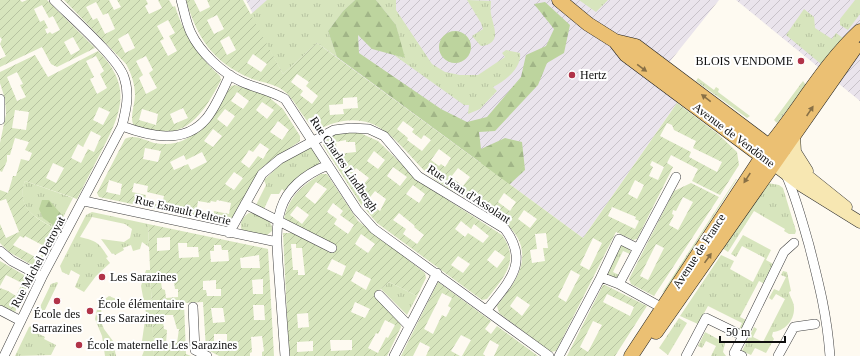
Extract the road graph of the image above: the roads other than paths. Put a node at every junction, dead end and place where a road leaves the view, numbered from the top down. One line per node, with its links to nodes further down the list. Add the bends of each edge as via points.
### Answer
1 (54, 0): 9 (street, via 113,58 124,77 128,101)
2 (181, 0): 6 (street, Rue Charles Lindbergh, via 191,33 206,55)
3 (559, 0): 12 (main road, Avenue de Vendôme, via 588,24 615,41 636,46)
4 (860, 31): 12 (main road, Avenue de France, via 847,44)
5 (860, 41): 10 (main road, Avenue de France, one-way to 5)
6 (230, 75): 9 (street, via 206,119 179,136 160,137); 11 (street, Rue Charles Lindbergh, via 285,99)
7 (0, 99): 8 (street)
8 (0, 120)
9 (122, 126): 20 (street)
10 (794, 135): 13 (main road, Avenue de France); 17 (main road, via 795,152)
11 (312, 142): 14 (street, Rue Charles Lindbergh); 21 (street, Rue Jean d'Assolant, via 280,159 262,174); 37 (street, Rue Jean d'Assolant, via 334,130 369,129 384,136 418,176 504,229 513,240 517,253 516,267)
12 (766, 151): 13 (main road, Avenue de Vendôme); 38 (main road, Avenue de France, one-way to 38)
13 (777, 159): 15 (main road, Avenue de Vendôme); 17 (main road, Avenue de Vendôme); 38 (main road, Avenue de France, one-way to 13)
14 (328, 165): 22 (street, via 295,184 284,199); 30 (street, Rue Charles Lindbergh, via 357,210 374,229)
15 (785, 173): 18 (main road, Avenue de Vendôme); 19 (street)
16 (676, 177): 28 (street)
17 (811, 177): 23 (main road, Avenue de Vendôme)
18 (802, 186): 19 (street); 23 (main road, Avenue de Vendôme)
19 (796, 198): 54 (street, via 824,300)
20 (84, 201): 24 (street, Rue Esnault Pelterie); 32 (street, Rue Michel Detroyat)
21 (245, 204): 22 (street); 24 (street, Rue Jean d'Assolant)
22 (277, 220): 25 (street); 27 (street)
23 (860, 221)
24 (229, 233): 25 (street, Rue Esnault Pelterie)
25 (277, 242): 45 (street)
26 (794, 243): 42 (street, via 784,252)
27 (332, 248)
28 (637, 248): 31 (street, via 619,239); 33 (street)
29 (0, 251): 32 (street)
30 (437, 273): 37 (street, Rue Charles Lindbergh); 41 (street)
31 (601, 277): 33 (street); 48 (street)
32 (42, 278): 39 (street, Rue Michel Detroyat)
33 (618, 284): 38 (street)
34 (379, 295): 41 (street)
35 (193, 307): 44 (street, via 195,350)
36 (0, 310): 39 (street)
37 (487, 310): 47 (street, Rue Charles Lindbergh)
38 (666, 310): 49 (main road, Avenue de France); 50 (main road, Avenue de France)
39 (21, 321): 43 (street, Rue Michel Detroyat)
40 (815, 324): 53 (street, via 794,327)
41 (409, 326): 46 (street)
42 (743, 336): 51 (street, via 706,318); 52 (street, via 734,353)
43 (4, 356)
44 (207, 356)
45 (285, 356)
46 (394, 356)
47 (549, 356)
48 (559, 356)
49 (631, 356)
50 (641, 356)
51 (686, 356)
52 (742, 356)
53 (778, 356)
54 (830, 356)

